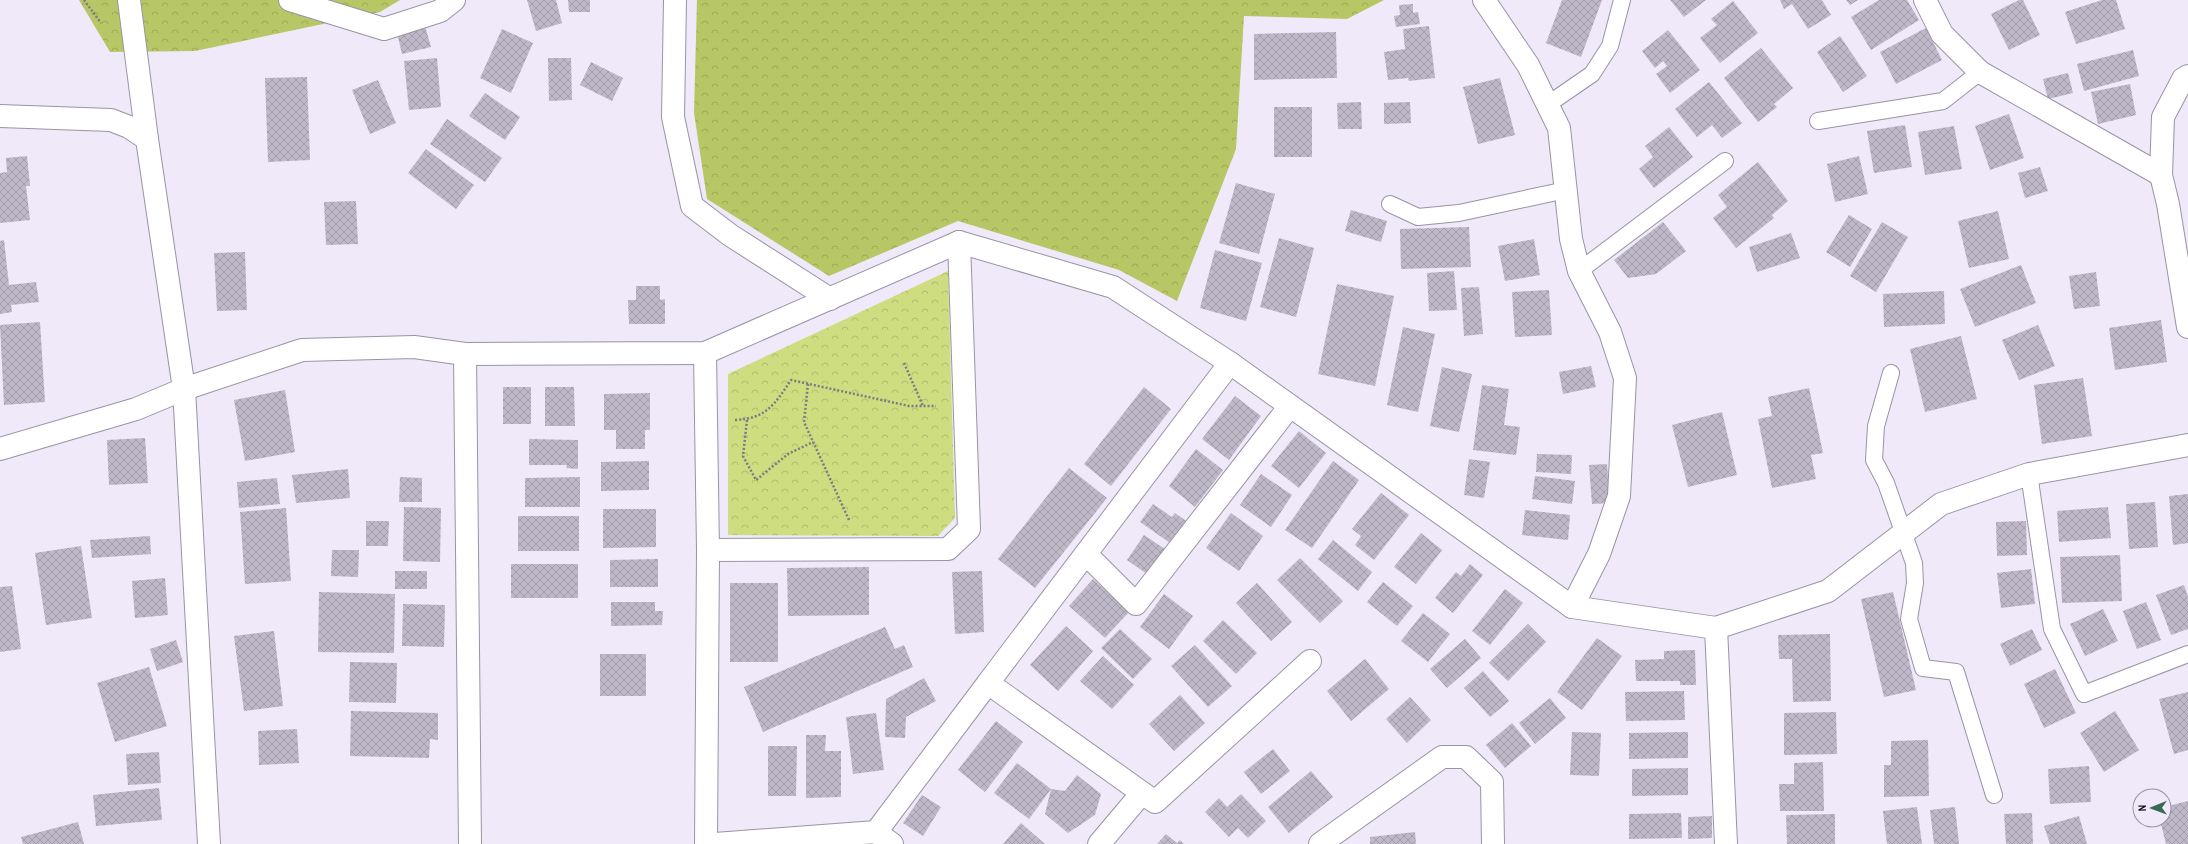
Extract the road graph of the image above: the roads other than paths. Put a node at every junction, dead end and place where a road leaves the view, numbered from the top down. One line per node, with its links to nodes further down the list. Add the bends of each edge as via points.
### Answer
1 (129, 0): 13 (street)
2 (290, 0): 3 (street, via 384,30 440,11)
3 (454, 0)
4 (675, 0): 20 (street, via 674,117 692,206 730,235)
5 (1484, 0): 10 (street, via 1528,65)
6 (1622, 0): 10 (lane, via 1610,46 1592,74)
7 (1925, 0): 8 (street, via 1942,34)
8 (1980, 72): 12 (lane, via 1943,101); 15 (street)
9 (2188, 76): 15 (street, via 2183,79 2163,117)
10 (1547, 105): 16 (street, via 1559,128)
11 (0, 116): 13 (street, via 111,120)
12 (1818, 121)
13 (147, 138): 26 (street)
14 (1725, 161): 19 (lane)
15 (2161, 175): 21 (street)
16 (1566, 190): 17 (lane, via 1460,214 1418,217); 19 (street, via 1571,239)
17 (1390, 204)
18 (959, 242): 20 (street); 24 (street, via 1113,287); 32 (street, via 970,529 948,549)
19 (1579, 271): 34 (street, via 1610,332 1625,378 1619,496 1599,554)
20 (830, 299): 22 (street)
21 (2188, 327)
22 (705, 353): 23 (street); 32 (street)
23 (465, 354): 26 (street, via 414,347 302,350); 43 (street)
24 (1230, 363): 27 (street); 33 (street)
25 (1891, 373): 31 (lane, via 1876,426 1874,460 1886,483)
26 (184, 389): 29 (street, via 136,409); 42 (street)
27 (1290, 406): 33 (street, via 1136,604); 34 (street)
28 (2188, 445): 30 (street)
29 (0, 448)
30 (2028, 474): 31 (street, via 1941,504); 36 (lane, via 2052,629 2084,694)
31 (1904, 532): 35 (street, via 1828,591); 40 (lane, via 1914,563 1915,583 1909,619 1923,668 1956,672)
32 (708, 550): 44 (street)
33 (1086, 554): 38 (street)
34 (1572, 607): 35 (street)
35 (1716, 628): 49 (street)
36 (2188, 654)
37 (1310, 661): 39 (street, via 1155,802)
38 (988, 683): 39 (street); 41 (street)
39 (1142, 793): 46 (street)
40 (1994, 795)
41 (884, 838): 45 (street)
42 (209, 844)
43 (470, 844)
44 (706, 844)
45 (715, 844)
46 (1099, 844)
47 (1320, 844): 48 (street, via 1442,757 1466,756 1492,782)
48 (1493, 844)
49 (1726, 844)

